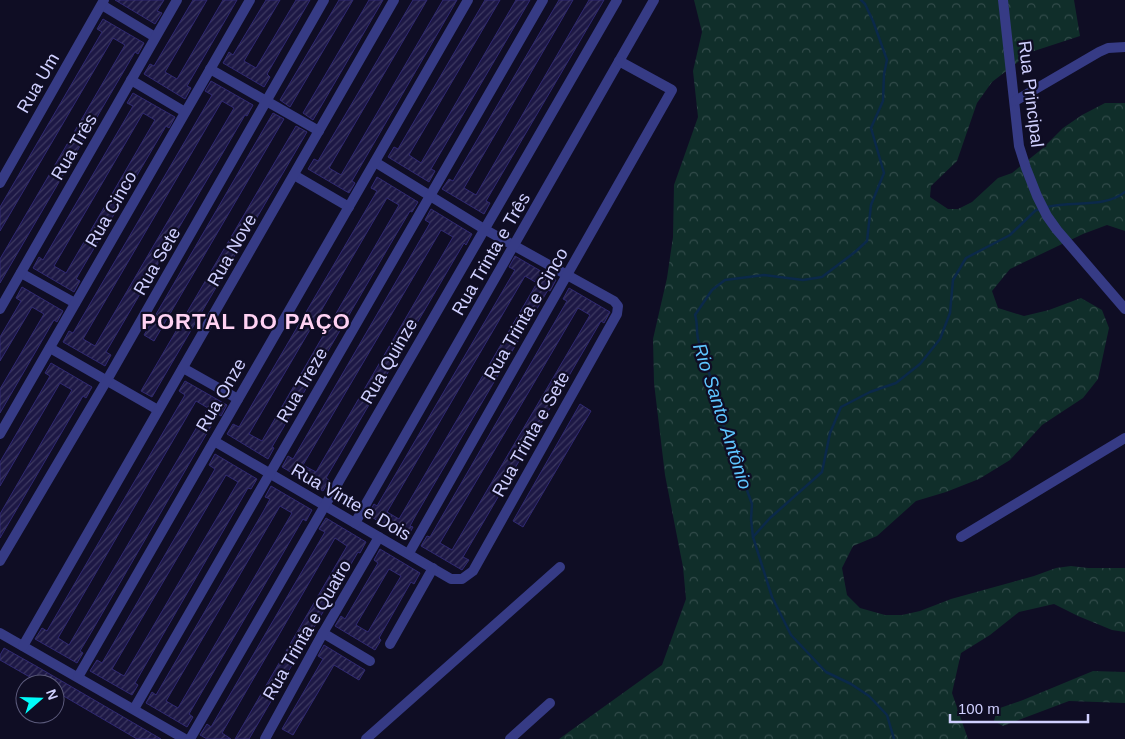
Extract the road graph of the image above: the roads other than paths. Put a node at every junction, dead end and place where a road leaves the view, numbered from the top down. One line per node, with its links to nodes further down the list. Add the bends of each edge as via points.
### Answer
1 (177, 0): 11 (street, Rua Três)
2 (250, 0): 14 (street, Rua Cinco)
3 (324, 0): 16 (street, Rua Sete)
4 (394, 0): 19 (street, Rua Nove)
5 (468, 0): 20 (street, Rua Onze)
6 (544, 0): 23 (street, Rua Treze)
7 (616, 0): 25 (street, Rua Quinze)
8 (654, 0): 13 (street, Rua Trinta e Três)
9 (1003, 0): 17 (street, Rua Principal)
10 (103, 2): 11 (street); 22 (street, Rua Um)
11 (155, 37): 15 (street, Rua Três)
12 (1125, 47): 17 (street, via 1099,52)
13 (619, 61): 26 (street, Rua Trinta e Três); 28 (street, Rua Trinta e Cinco, via 672,90)
14 (210, 69): 16 (street); 18 (street, Rua Cinco)
15 (131, 80): 18 (street); 27 (street, Rua Três)
16 (267, 101): 19 (street); 34 (street, Rua Sete)
17 (1015, 101): 31 (street, Rua Principal, via 1019,146 1040,203 1057,230)
18 (185, 112): 29 (street, Rua Cinco)
19 (319, 130): 21 (street, Rua Nove)
20 (375, 162): 23 (street); 24 (street, Rua Onze)
21 (294, 175): 24 (street); 33 (street, Rua Nove)
22 (0, 183)
23 (430, 196): 25 (street); 40 (street, Rua Treze)
24 (348, 208): 35 (street, Rua Onze)
25 (484, 229): 26 (street); 41 (street, Rua Quinze)
26 (514, 246): 28 (street); 42 (street, Rua Trinta e Três)
27 (21, 273): 29 (street); 30 (street, Rua Três)
28 (566, 275): 45 (street, Rua Trinta e Cinco); 49 (street, Rua Trinta e Sete, via 614,301 618,306 616,314)
29 (75, 304): 32 (street, Rua Cinco)
30 (0, 309)
31 (1125, 310)
32 (50, 348): 34 (street); 37 (street, Rua Cinco)
33 (183, 368): 35 (street); 36 (street, Rua Nove)
34 (107, 380): 36 (street); 46 (street, Rua Sete)
35 (238, 399): 39 (street, Rua Onze)
36 (158, 410): 53 (street, Rua Nove)
37 (0, 434)
38 (1125, 438): 44 (street)
39 (214, 441): 40 (street, Rua Vinte e Dois); 55 (street, Rua Onze)
40 (270, 474): 41 (street, Rua Vinte e Dois); 57 (street, Rua Treze)
41 (324, 506): 42 (street, Rua Vinte e Dois); 59 (street, Rua Quinze)
42 (355, 523): 43 (street, Rua Vinte e Dois)
43 (379, 537): 45 (street, Rua Vinte e Dois); 50 (street, Rua Trinta e Quatro)
44 (960, 537)
45 (408, 554): 47 (street, Rua Vinte e Dois)
46 (0, 561)
47 (433, 568): 49 (street, Rua Vinte e Dois, via 450,579 468,576); 52 (street)
48 (560, 568): 61 (street)
49 (473, 570)
50 (323, 632): 54 (street); 60 (street, Rua Trinta e Quatro)
51 (0, 633): 53 (street)
52 (390, 644)
53 (23, 646): 55 (street)
54 (370, 661)
55 (78, 677): 57 (street)
56 (550, 703): 62 (street)
57 (134, 709): 58 (street)
58 (184, 739)
59 (190, 739)
60 (265, 739)
61 (366, 739)
62 (510, 739)

